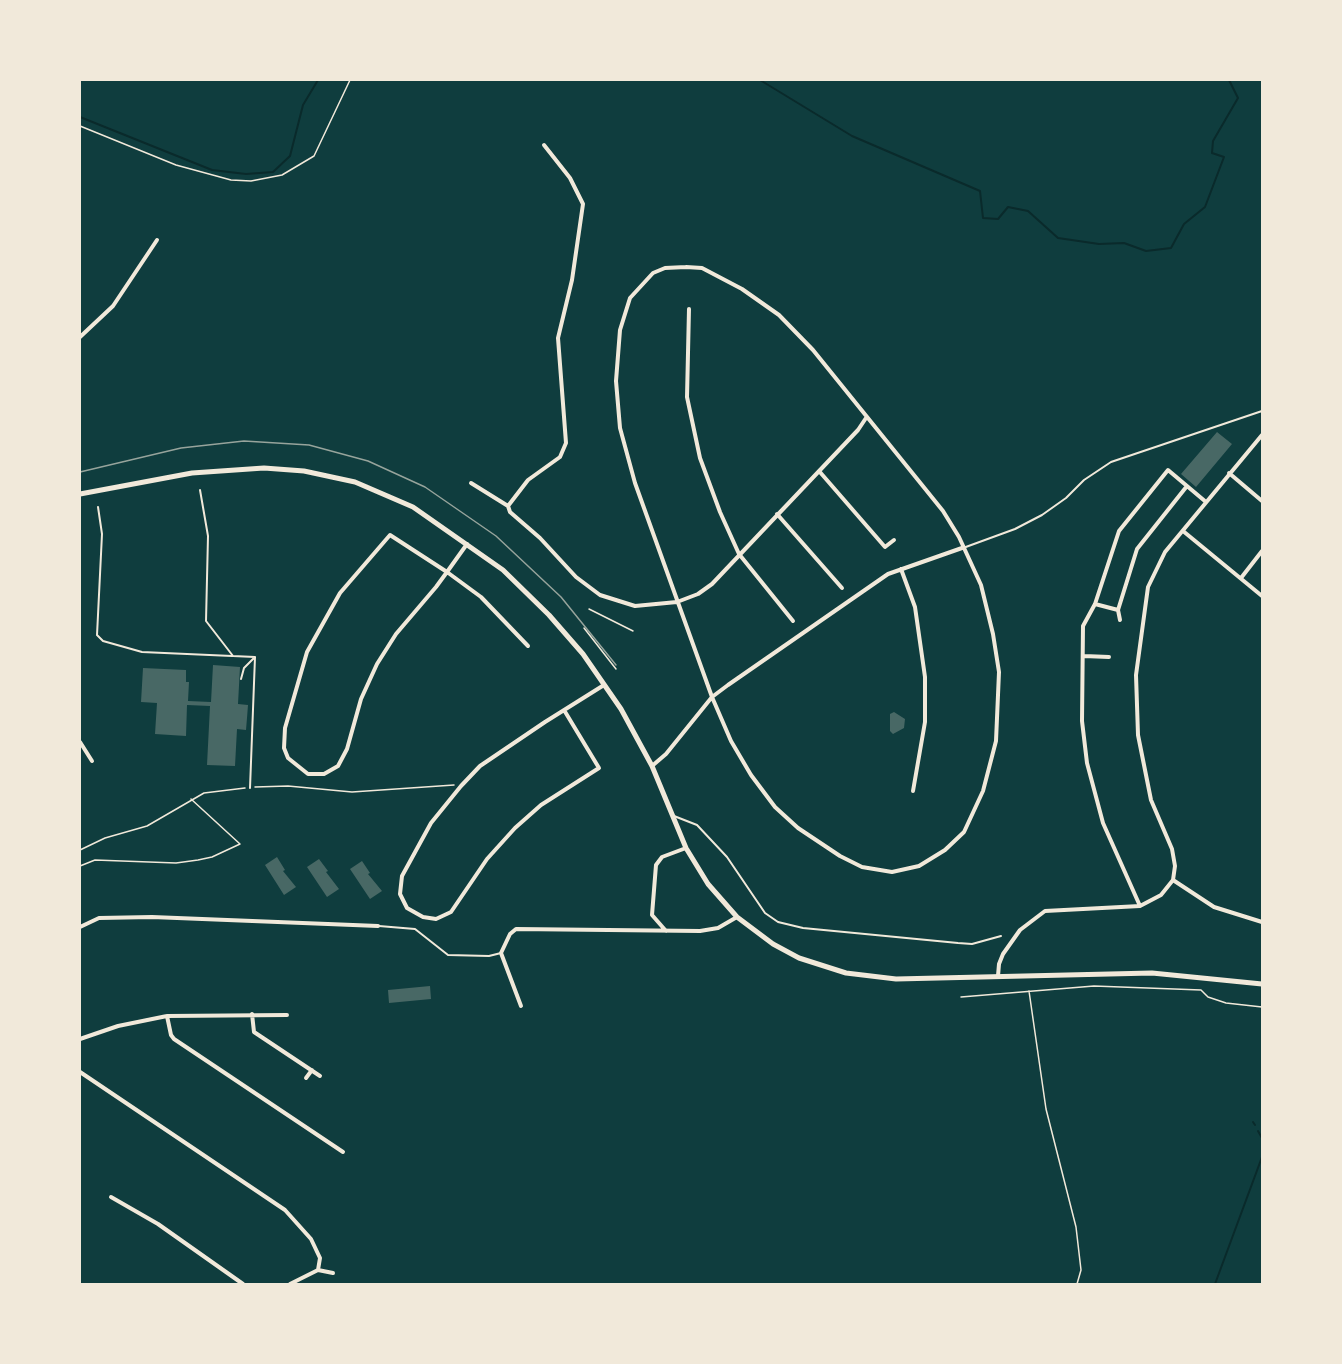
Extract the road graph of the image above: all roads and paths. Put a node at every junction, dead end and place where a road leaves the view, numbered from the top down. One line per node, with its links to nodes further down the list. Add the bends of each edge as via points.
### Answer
1 (350, 80): 2 (path, via 314,156 282,175 251,181 231,180 176,165)
2 (80, 126)
3 (544, 145): 18 (street, via 570,178 583,204 558,338 566,443 560,457 528,480)
4 (157, 240): 6 (street, via 112,306)
5 (689, 309): 26 (street, via 686,364 692,430)
6 (80, 337)
7 (1263, 411): 24 (lane, via 1111,462 1042,516)
8 (866, 418): 10 (street); 24 (street, via 936,503); 32 (street, via 813,350 786,322 742,289 702,268 665,268 642,282 630,298 620,330 616,381 620,428)
9 (1263, 435): 11 (street)
10 (819, 471): 20 (street); 22 (street, via 885,547)
11 (1229, 473): 16 (street); 17 (street)
12 (471, 483): 18 (street)
13 (1187, 486): 17 (street); 33 (street, via 1168,470 1131,514 1113,545); 35 (street, via 1137,549)
14 (200, 489): 41 (lane, via 208,537 206,621)
15 (80, 494): 23 (street, via 192,473 264,468 304,471 355,482 383,493 413,507)
16 (1263, 501)
17 (1206, 502): 21 (street)
18 (508, 506): 32 (street, via 576,578 600,596 641,607)
19 (98, 507): 41 (lane, via 102,534 97,635 103,641 142,652)
20 (777, 514): 26 (street); 30 (street)
21 (1183, 531): 29 (street); 65 (street, via 1165,552 1148,587 1136,675 1138,735 1151,800 1172,849)
22 (894, 540)
23 (468, 543): 28 (street); 47 (street, via 503,570 549,615)
24 (962, 548): 27 (street); 48 (street, via 981,585 987,607 1000,690 996,741 986,781 964,832 928,862 907,870 877,870 862,867 823,846 775,807 751,776)
25 (1263, 551): 29 (street)
26 (739, 554): 32 (street, via 704,590); 37 (street)
27 (901, 569): 48 (street, via 888,574); 59 (street, via 915,607 925,677 925,722)
28 (447, 572): 28 (street, via 396,634 377,664 338,766 324,774 303,772 288,758 284,740 289,710 303,662 340,593 390,535); 40 (street, via 481,597)
29 (1241, 578): 31 (street)
30 (842, 588)
31 (1263, 596)
32 (677, 602): 48 (street)
33 (1095, 604): 35 (street); 42 (street, via 1083,626)
34 (589, 609): 39 (path)
35 (1118, 610): 36 (street)
36 (1120, 620)
37 (793, 621)
38 (584, 628): 45 (path)
39 (633, 631)
40 (528, 646)
41 (232, 656): 43 (lane)
42 (1084, 656): 44 (street); 66 (street, via 1082,721 1087,764 1103,823)
43 (255, 657): 46 (lane, via 244,668); 51 (lane)
44 (1109, 657)
45 (616, 669)
46 (241, 679)
47 (605, 684): 49 (street); 56 (street)
48 (712, 696): 56 (street)
49 (564, 710): 57 (street, via 480,766); 57 (street, via 599,768 541,805 515,828 487,859 451,912 436,919 423,917 407,908 400,894 402,876 431,823)
50 (247, 718): 51 (lane)
51 (252, 718): 58 (lane)
52 (80, 742): 53 (street)
53 (85, 750): 54 (street); 55 (street)
54 (80, 753)
55 (92, 761)
56 (652, 766): 61 (street)
57 (463, 784): 58 (path, via 352,792 288,786)
58 (250, 788): 60 (path)
59 (913, 791)
60 (190, 798): 63 (path, via 147,825); 64 (path, via 240,844 198,860 94,860)
61 (672, 815): 62 (street); 72 (lane, via 697,825 727,857 765,913 778,922 803,928 972,944)
62 (686, 848): 67 (street, via 708,884); 71 (street, via 662,857 656,865 652,915)
63 (80, 850)
64 (80, 866)
65 (1173, 880): 66 (street, via 1161,895); 68 (street, via 1214,908)
66 (1140, 906): 74 (street, via 1045,911 1020,930 1003,954)
67 (737, 917): 71 (street, via 708,930); 74 (street, via 799,958 846,973 896,979)
68 (1263, 922)
69 (378, 926): 70 (street, via 141,917 99,918); 73 (lane, via 415,929 448,955)
70 (80, 927)
71 (666, 932): 73 (street, via 516,929)
72 (1001, 936)
73 (501, 953): 78 (street)
74 (998, 977): 75 (street, via 1152,973)
75 (1263, 984)
76 (1029, 990): 77 (path); 79 (path, via 1094,986 1201,990 1214,1000); 94 (path, via 1046,1109 1076,1227 1081,1270)
77 (961, 997)
78 (521, 1006)
79 (1261, 1007)
80 (252, 1014): 81 (street); 82 (street); 84 (street, via 254,1032)
81 (287, 1015)
82 (167, 1017): 83 (street, via 118,1026); 88 (street, via 174,1039)
83 (80, 1039)
84 (312, 1070): 86 (street); 87 (street)
85 (80, 1072): 90 (street, via 285,1210 311,1239 320,1258)
86 (320, 1076)
87 (306, 1078)
88 (342, 1152)
89 (111, 1197): 92 (street, via 159,1224)
90 (318, 1270): 91 (street); 93 (street)
91 (333, 1273)
92 (243, 1284)
93 (291, 1284)
94 (1077, 1284)

